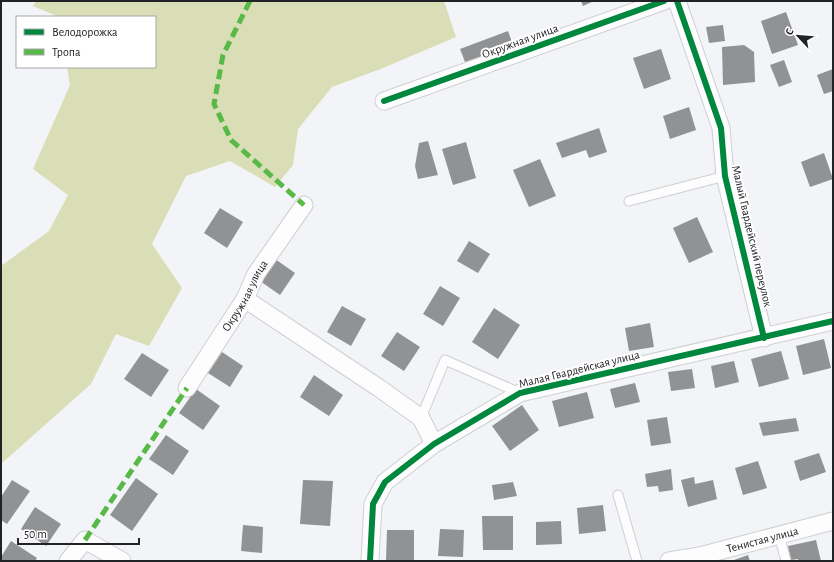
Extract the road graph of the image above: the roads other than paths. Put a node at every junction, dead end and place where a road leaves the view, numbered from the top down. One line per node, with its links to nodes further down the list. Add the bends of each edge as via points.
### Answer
1 (664, 1): 3 (street, Окружная улица)
2 (678, 1): 4 (street, Малый Гвардейский переулок, via 721,128)
3 (384, 102)
4 (725, 176): 5 (lane); 9 (street, Малый Гвардейский переулок)
5 (629, 200)
6 (304, 205): 7 (street, Окружная улица, via 256,274)
7 (245, 299): 10 (street, Окружная улица); 12 (street)
8 (833, 321): 9 (street, Малая Гвардейская улица)
9 (764, 338): 11 (street, Малая Гвардейская улица)
10 (187, 388)
11 (520, 393): 12 (lane, via 445,360); 13 (street, Малая Гвардейская улица)
12 (421, 418): 13 (street)
13 (434, 444): 19 (street, Малая Гвардейская улица, via 385,482 373,504)
14 (618, 495): 20 (lane)
15 (832, 525): 16 (street, Тенистая улица)
16 (779, 535): 21 (street, Тенистая улица, via 700,556); 22 (lane)
17 (68, 561): 18 (street, via 85,540)
18 (122, 561)
19 (370, 561)
20 (637, 561)
21 (669, 561)
22 (786, 561)

